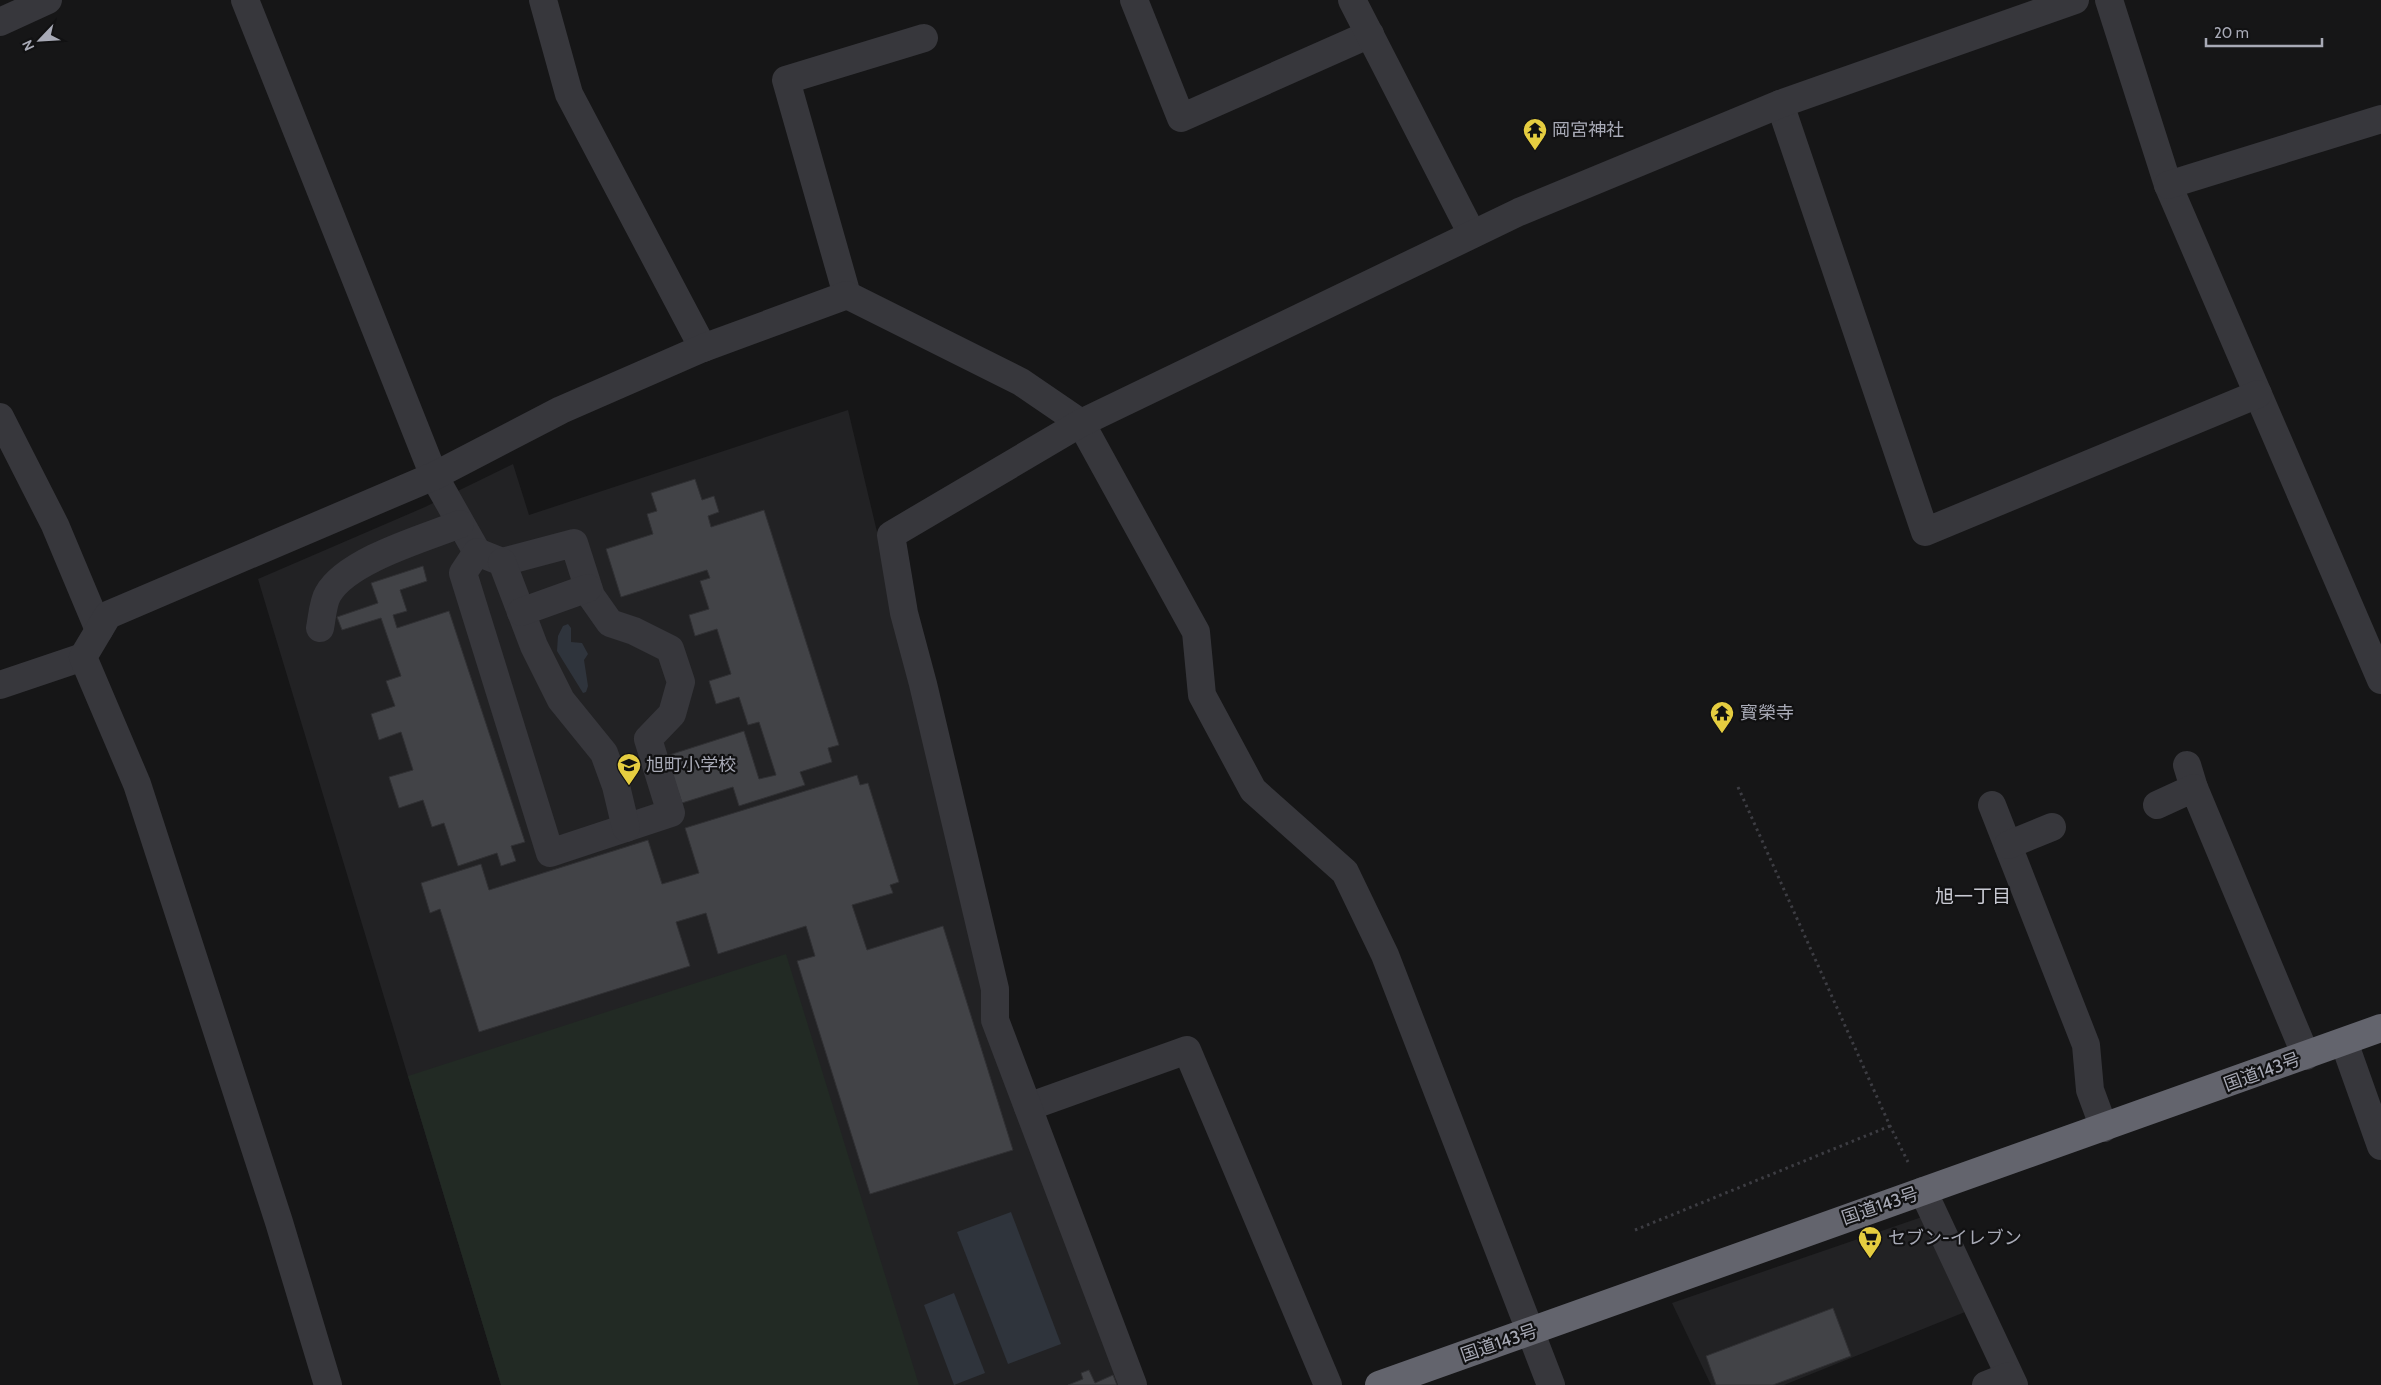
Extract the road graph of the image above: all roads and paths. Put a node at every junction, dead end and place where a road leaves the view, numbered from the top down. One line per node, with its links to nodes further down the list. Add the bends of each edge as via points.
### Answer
1 (48, 0): 8 (street)
2 (245, 0): 20 (street)
3 (544, 0): 16 (street, via 569,94)
4 (1134, 0): 9 (street, via 1181,118)
5 (1352, 0): 9 (street)
6 (2075, 0): 11 (street)
7 (2109, 0): 13 (street)
8 (0, 22)
9 (1370, 34): 14 (street)
10 (924, 38): 15 (street, via 786,80)
11 (1780, 104): 14 (street); 17 (street, via 1925,532)
12 (2381, 119): 13 (street)
13 (2168, 185): 17 (street)
14 (1472, 234): 19 (street)
15 (847, 295): 16 (street); 19 (street, via 1020,382)
16 (703, 348): 20 (street, via 561,410)
17 (2258, 394): 29 (street)
18 (0, 417): 27 (street, via 55,525)
19 (1081, 423): 40 (street, via 891,535 904,613 995,989 995,1020); 46 (street, via 1196,632 1202,695 1253,790 1345,872 1385,955)
20 (434, 476): 21 (street); 27 (street, via 108,615)
21 (460, 524): 22 (street); 26 (street, via 378,556 347,573 327,594)
22 (477, 552): 23 (street); 35 (street, via 463,573 550,854)
23 (502, 562): 24 (street, via 574,543); 25 (street)
24 (588, 588): 25 (street); 35 (street, via 610,623 670,649 681,682 672,714 648,739 671,813)
25 (521, 612): 35 (street, via 561,700 604,753)
26 (320, 628)
27 (99, 630): 28 (street)
28 (83, 657): 30 (street); 48 (street, via 137,784 279,1222)
29 (2381, 680)
30 (0, 685)
31 (1738, 787): 41 (path)
32 (1992, 805): 36 (street)
33 (2157, 805): 39 (street, via 2190,776)
34 (2052, 827): 36 (street)
35 (626, 828)
36 (2008, 845): 42 (street, via 2086,1045 2090,1090)
37 (2381, 1028): 38 (highway, 国道143号)
38 (2344, 1042): 39 (highway, 国道143号); 43 (street)
39 (2306, 1056): 42 (highway, 国道143号)
40 (1028, 1107): 49 (street); 50 (street, via 1187,1050)
41 (1890, 1126): 44 (path); 45 (path)
42 (2104, 1128): 44 (highway, 国道143号)
43 (2381, 1146)
44 (1923, 1191): 46 (highway, 国道143号); 47 (street)
45 (1635, 1230)
46 (1529, 1333): 51 (highway, 国道143号); 52 (street)
47 (2003, 1382)
48 (328, 1385)
49 (1133, 1385)
50 (1328, 1385)
51 (1379, 1385)
52 (1551, 1385)

